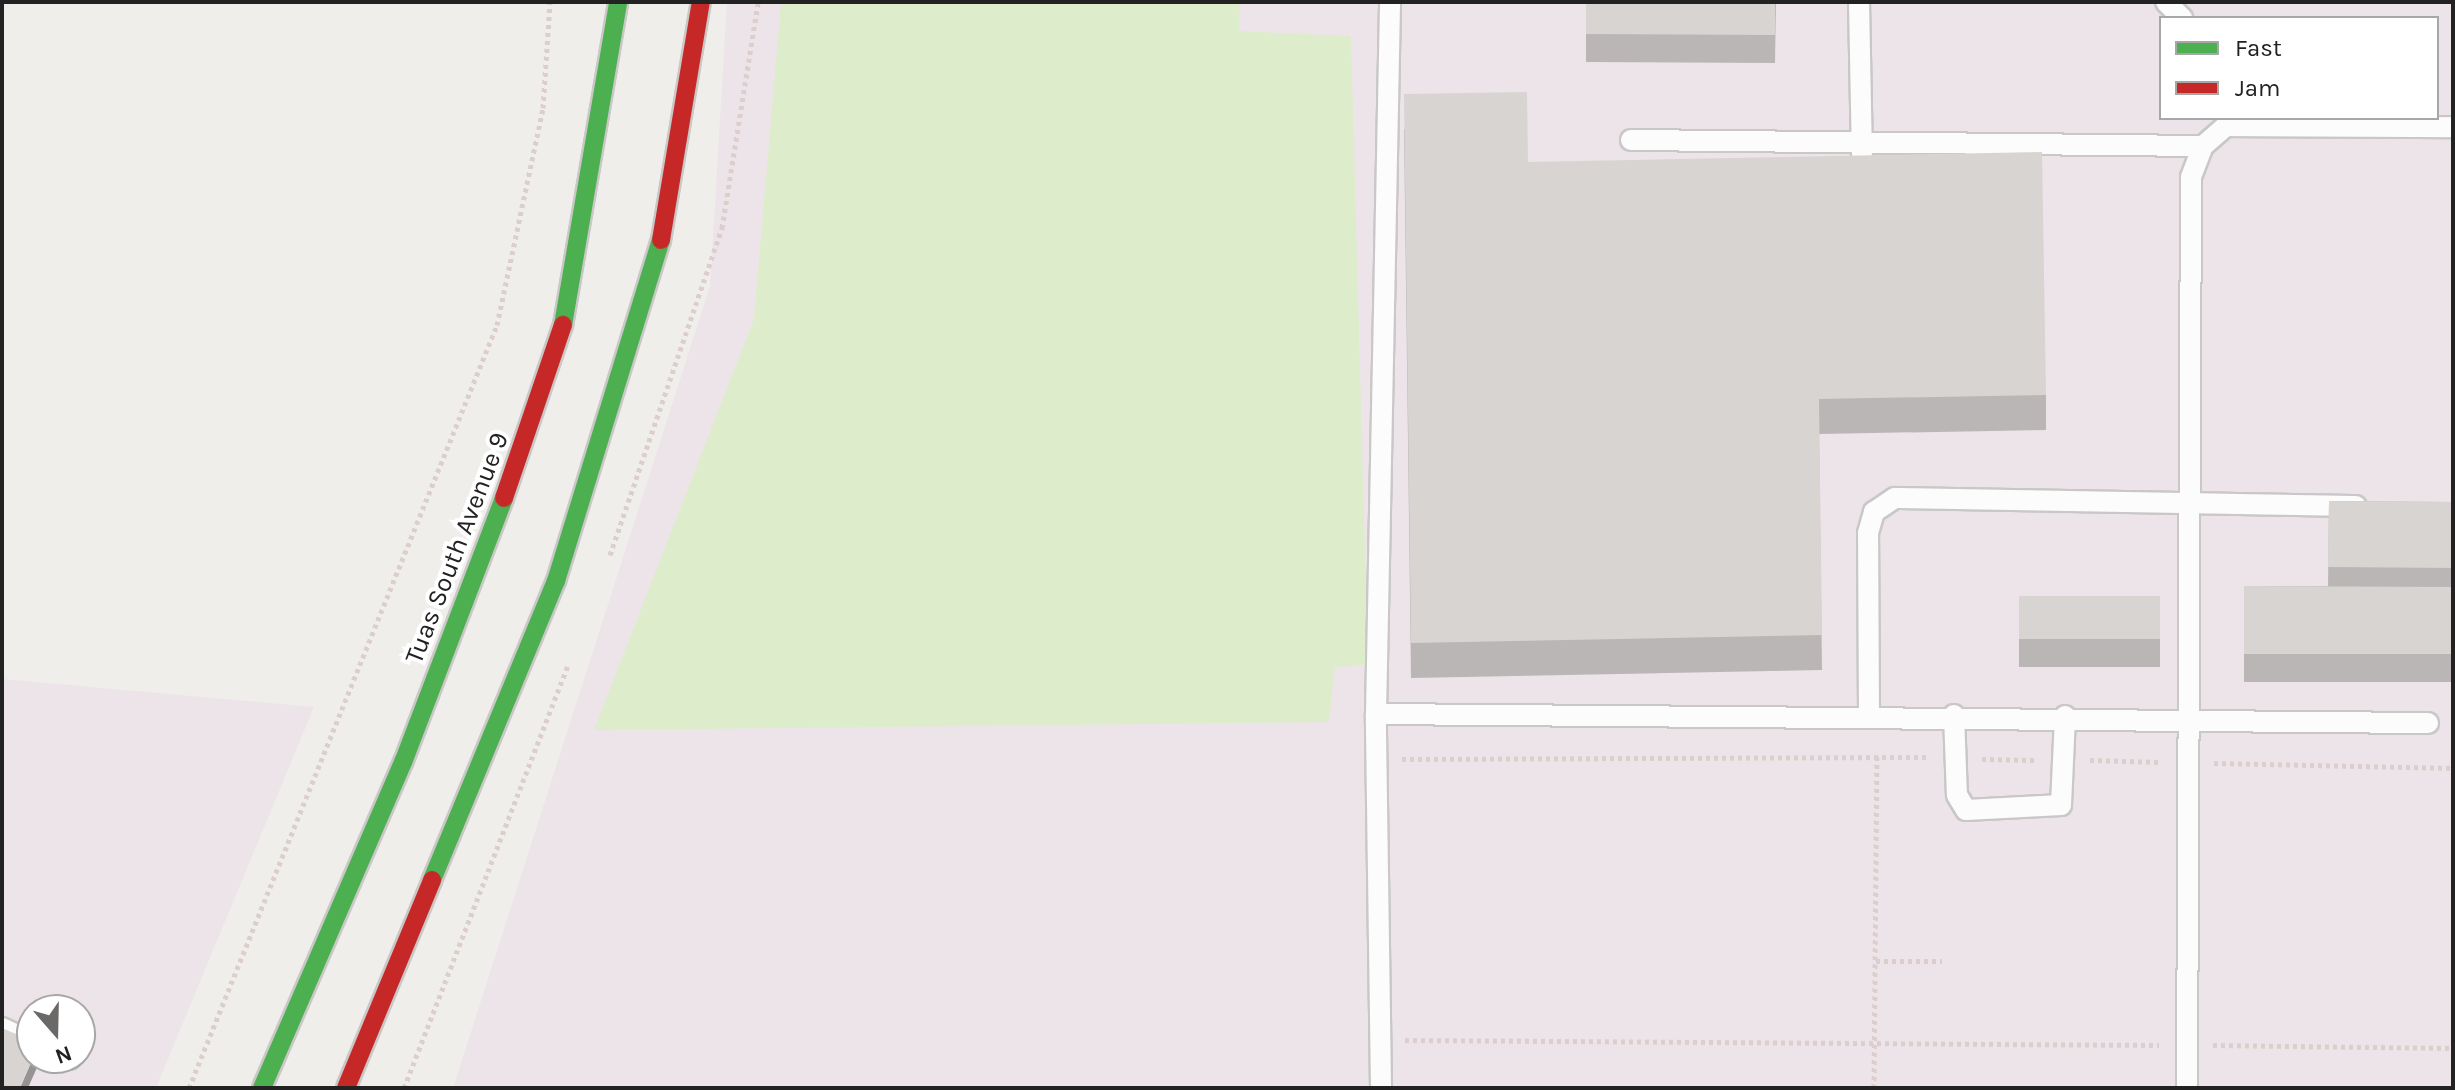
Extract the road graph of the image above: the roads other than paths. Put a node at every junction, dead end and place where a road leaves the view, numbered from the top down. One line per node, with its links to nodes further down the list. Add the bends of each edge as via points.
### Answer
1 (618, 2): 19 (street, Tuas South Avenue 9, via 558,357 404,760)
2 (701, 2): 20 (street, via 667,219 556,581)
3 (1390, 2): 14 (lane)
4 (1859, 2): 8 (lane)
5 (2289, 122): 6 (lane); 9 (lane, via 2226,126)
6 (2453, 127)
7 (1631, 140): 8 (lane)
8 (1862, 140): 9 (lane); 10 (lane)
9 (2203, 146): 11 (lane, via 2191,177)
10 (1862, 178)
11 (2190, 503): 12 (lane); 13 (lane, via 1895,498 1874,512); 17 (lane)
12 (2373, 507)
13 (1869, 713): 14 (lane); 15 (lane)
14 (1376, 714): 21 (lane)
15 (1954, 715): 16 (lane); 16 (lane, via 1957,795 1966,810 2050,811 2061,805)
16 (2065, 716): 17 (lane)
17 (2188, 719): 18 (lane); 22 (lane)
18 (2428, 723)
19 (262, 1088)
20 (346, 1088)
21 (1381, 1088)
22 (2187, 1088)

